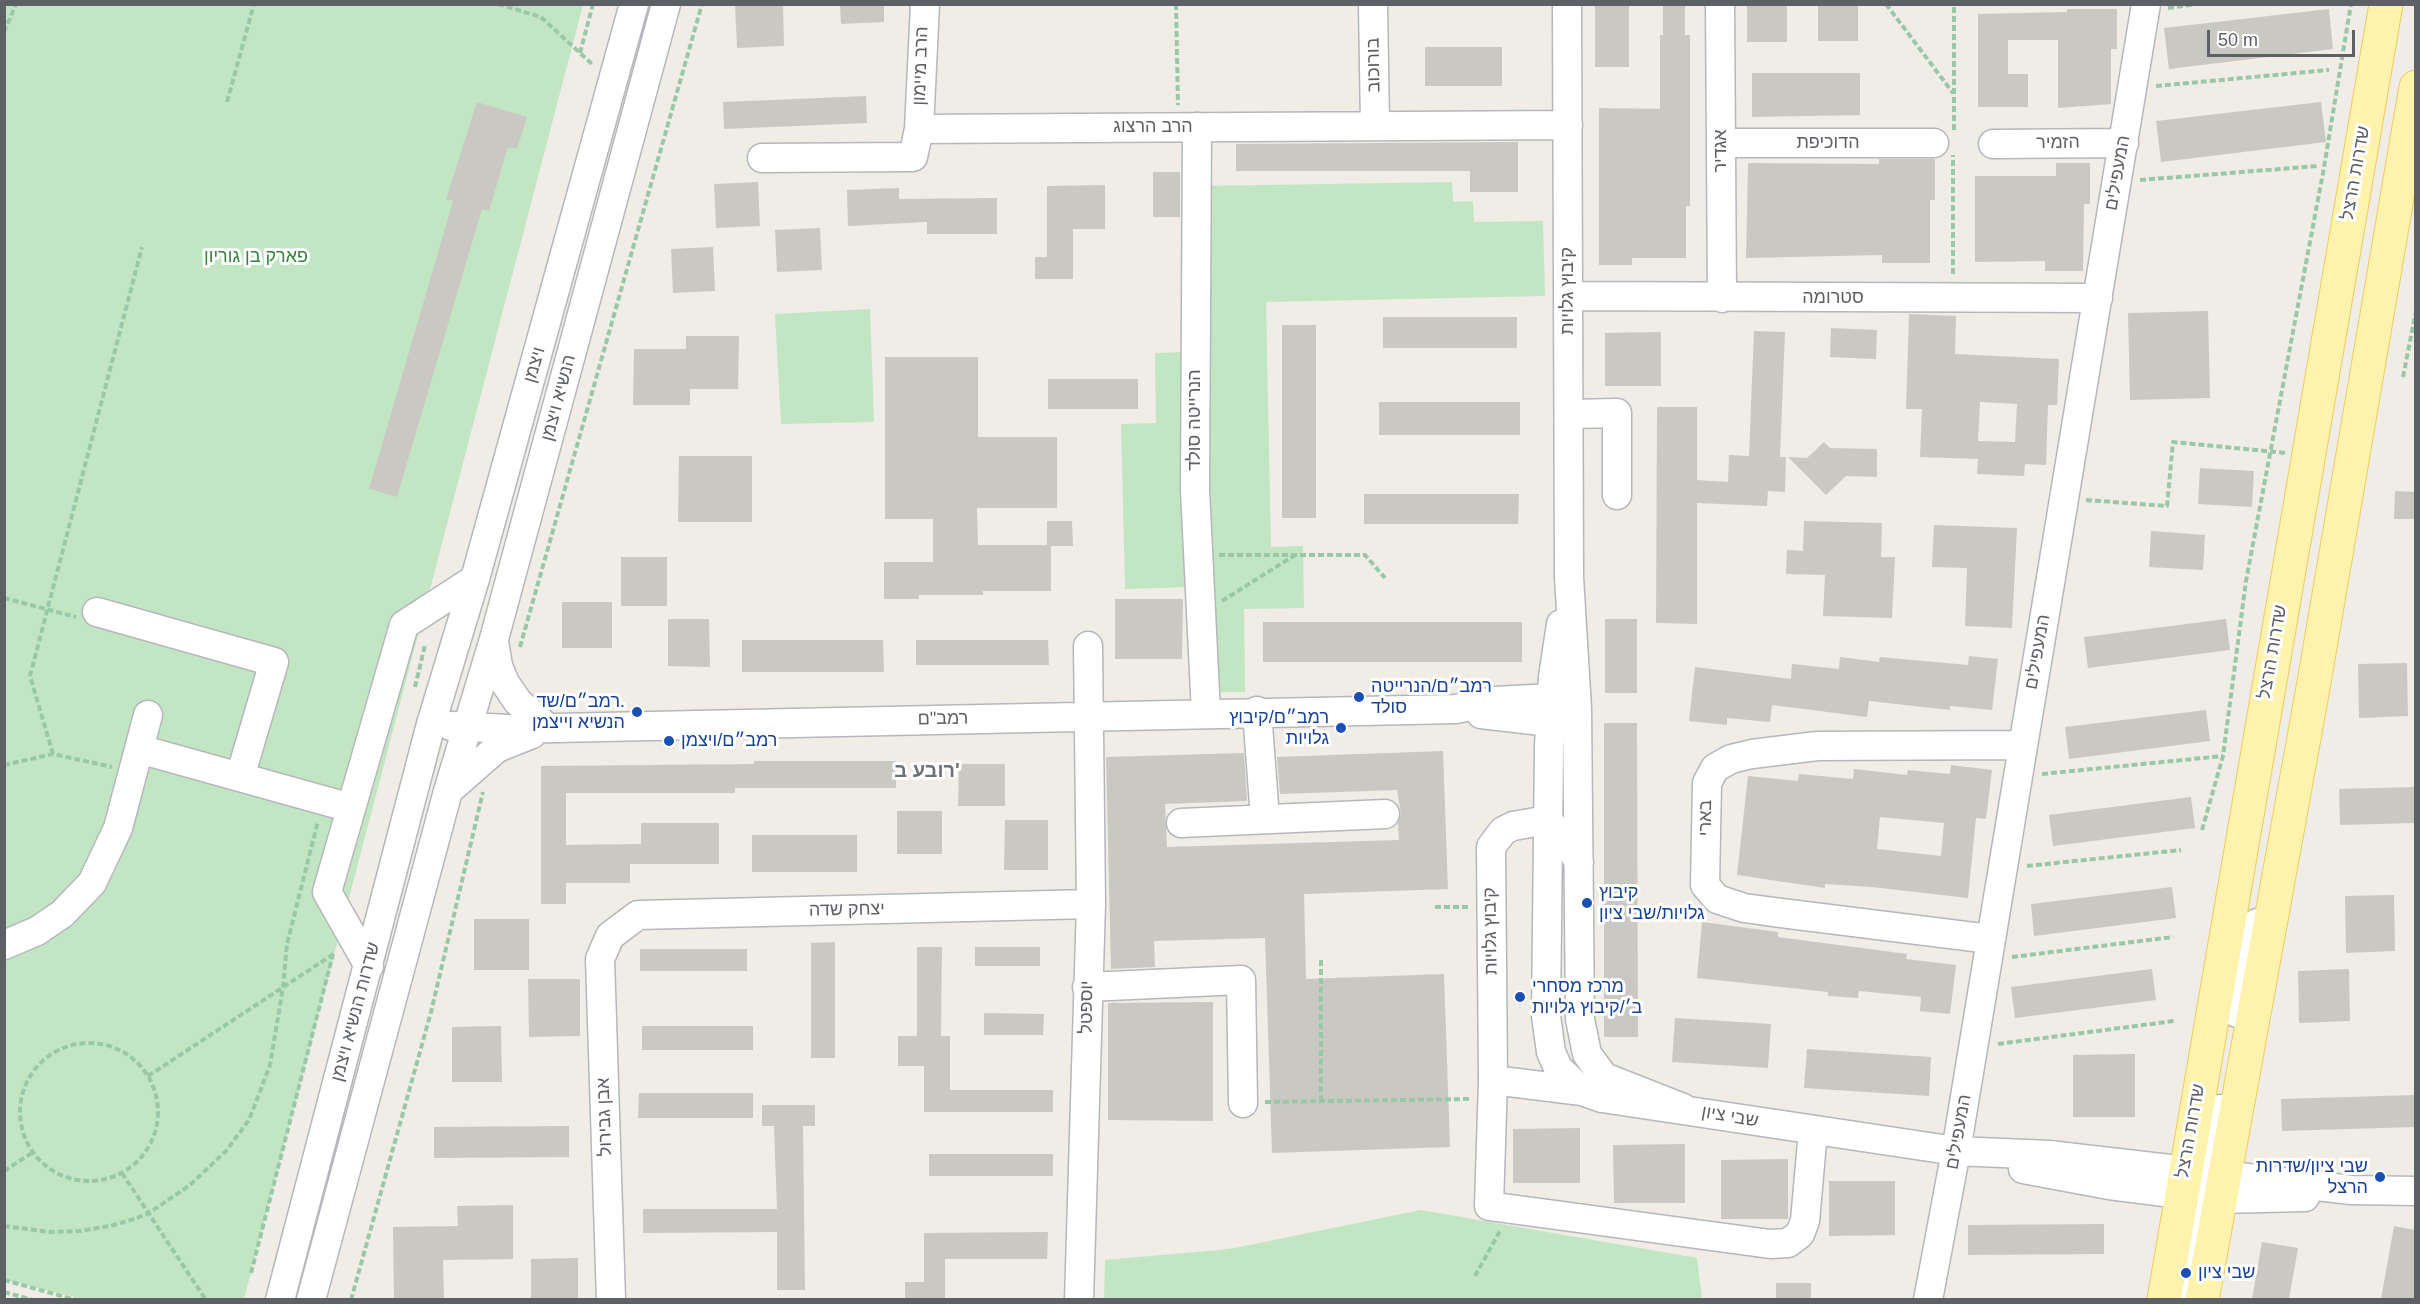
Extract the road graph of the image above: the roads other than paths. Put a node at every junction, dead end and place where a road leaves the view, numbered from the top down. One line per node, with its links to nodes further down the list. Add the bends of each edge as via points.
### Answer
1 (634, 4): 24 (street, ויצמן)
2 (666, 4): 26 (street, הנשיא ויצמן)
3 (925, 4): 13 (street, הרב מיימון)
4 (1373, 4): 11 (street, בורוכוב)
5 (1567, 4): 10 (street, קיבוץ גלויות)
6 (1720, 4): 14 (street, אגדיר)
7 (2146, 4): 16 (street, המעפילים)
8 (2386, 4): 40 (main road, שדרות הרצל)
9 (2415, 87): 41 (main road, שדרות הרצל)
10 (1568, 125): 11 (street, הרב הרצוג); 19 (street, קיבוץ גלויות)
11 (1375, 126): 12 (street, הרב הרצוג)
12 (1188, 127): 13 (street, הרב הרצוג); 30 (street, הנרייטה סולד, via 1195,490)
13 (919, 129): 18 (street, via 913,158)
14 (1721, 142): 15 (street, הדוכיפת); 20 (street, אגדיר)
15 (1934, 143)
16 (2124, 143): 17 (street, הזמיר); 21 (street, המעפילים)
17 (1993, 144)
18 (762, 158)
19 (1568, 296): 20 (street, סטרומה); 22 (street, קיבוץ גלויות)
20 (1722, 298): 21 (street, סטרומה)
21 (2098, 298): 36 (street, המעפילים)
22 (1569, 414): 23 (street, via 1617,413); 28 (street, קיבוץ גלויות, via 1569,577)
23 (1617, 495)
24 (475, 579): 33 (street, ויצמן); 42 (street, via 404,625)
25 (91, 616): 38 (street, via 274,662)
26 (494, 639): 34 (street, הנשיא ויצמן); 35 (street, via 505,683 518,702)
27 (1088, 646): 32 (street, יוספטל)
28 (1560, 709): 29 (street, רמב"ם, via 1523,720 1456,709); 45 (street, קיבוץ גלויות); 47 (street, קיבוץ גלויות)
29 (1257, 711): 30 (street, רמב"ם); 44 (street)
30 (1206, 713): 32 (street, רמב"ם)
31 (148, 715): 37 (street)
32 (1090, 715): 35 (street, רמב"ם); 48 (street, יוספטל)
33 (431, 724): 34 (street, רמב"ם); 53 (street, שדרות הנשיא ויצמן)
34 (468, 727): 35 (street, רמב"ם); 39 (street, הנשיא ויצמן)
35 (548, 728): 39 (street, via 497,748)
36 (2022, 745): 51 (street, המעפילים); 51 (street, בארי, via 1817,747 1763,753 1714,768 1707,783 1705,885 1717,899 1744,908)
37 (136, 760): 38 (street); 50 (street, via 118,828 92,883 62,914 37,931)
38 (240, 777): 42 (street)
39 (448, 791): 66 (street, שדרות הנשיא ויצמן)
40 (2249, 795): 52 (street); 62 (main road, שדרות הרצל)
41 (2292, 803): 52 (street); 62 (main road, שדרות הרצל)
42 (351, 808): 53 (street, via 327,892 344,947)
43 (1385, 814): 44 (street)
44 (1265, 819): 46 (street)
45 (1547, 820): 47 (street); 56 (street, קיבוץ גלויות, via 1523,822 1503,831 1496,838 1490,858); 57 (street, קיבוץ גלויות, via 1548,1035 1558,1068)
46 (1180, 823)
47 (1579, 861): 55 (street, קיבוץ גלויות, via 1580,1019)
48 (1091, 904): 49 (street, יצחק שדה, via 638,915); 54 (street, יוספטל)
49 (610, 936): 67 (street, אבן גבירול, via 600,959)
50 (4, 945)
51 (1989, 950): 61 (street, המעפילים)
52 (2247, 962): 62 (street)
53 (369, 966): 65 (street, שדרות הנשיא ויצמן)
54 (1087, 987): 58 (street, via 1241,981); 68 (street, יוספטל)
55 (1587, 1054): 59 (street, שבי ציון, via 1604,1077)
56 (1493, 1090): 57 (street, שבי ציון); 60 (street, קיבוץ גלויות, via 1489,1206 1770,1244 1788,1243 1800,1234 1805,1221)
57 (1582, 1092): 59 (street, שבי ציון)
58 (1243, 1103)
59 (1683, 1108): 60 (street, שבי ציון)
60 (1813, 1131): 61 (street, שבי ציון)
61 (1956, 1151): 62 (street, שבי ציון, via 2049,1155); 69 (street, המעפילים)
62 (2202, 1185): 63 (street, שבי ציון, via 2271,1200 2351,1190); 64 (street); 70 (main road, שדרות הרצל); 73 (main road, שדרות הרצל)
63 (2415, 1191)
64 (2187, 1246): 71 (street); 72 (street)
65 (280, 1299)
66 (311, 1299)
67 (611, 1299)
68 (1079, 1299)
69 (1928, 1299)
70 (2164, 1299)
71 (2176, 1299)
72 (2184, 1299)
73 (2202, 1299)

